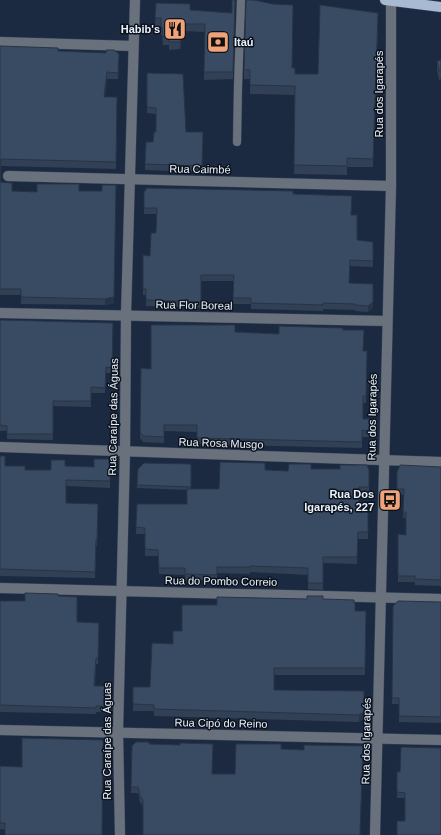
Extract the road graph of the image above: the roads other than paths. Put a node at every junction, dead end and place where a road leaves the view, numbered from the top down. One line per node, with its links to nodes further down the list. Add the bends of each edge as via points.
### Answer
1 (135, 0): 6 (street, Rua Caraípe das Águas)
2 (241, 0): 7 (lane)
3 (389, 0): 4 (main road); 10 (street, Rua dos Igarapés)
4 (441, 8)
5 (0, 42): 6 (street)
6 (133, 46): 9 (street, Rua Caraípe das Águas)
7 (237, 142)
8 (8, 176): 9 (street, Rua Caimbé)
9 (130, 179): 10 (street, Rua Caimbé); 12 (street, Rua Caraípe das Águas)
10 (391, 186): 13 (street, Rua dos Igarapés)
11 (0, 312): 12 (street, Rua Flor Boreal)
12 (126, 315): 13 (street, Rua Flor Boreal); 15 (street, Rua Caraípe das Águas)
13 (387, 321): 16 (street, Rua dos Igarapés)
14 (0, 447): 15 (street, Rua Rosa Musgo)
15 (125, 451): 16 (street, Rua Rosa Musgo); 19 (street, Rua Caraípe das Águas)
16 (383, 460): 17 (street, Rua Rosa Musgo); 20 (street, Rua dos Igarapés)
17 (441, 462)
18 (0, 588): 19 (street, Rua do Pombo Correio)
19 (122, 591): 20 (street, Rua do Pombo Correio); 23 (street, Rua Caraípe das Águas)
20 (380, 597): 21 (street, Rua do Pombo Correio); 24 (street, Rua dos Igarapés)
21 (441, 599)
22 (0, 730): 23 (street, Rua Cipó do Reino)
23 (118, 732): 24 (street, Rua Cipó do Reino); 26 (street, Rua Caraípe das Águas)
24 (378, 738): 25 (street, Rua Cipó do Reino); 27 (street, Rua dos Igarapés)
25 (441, 740)
26 (120, 835)
27 (375, 835)

